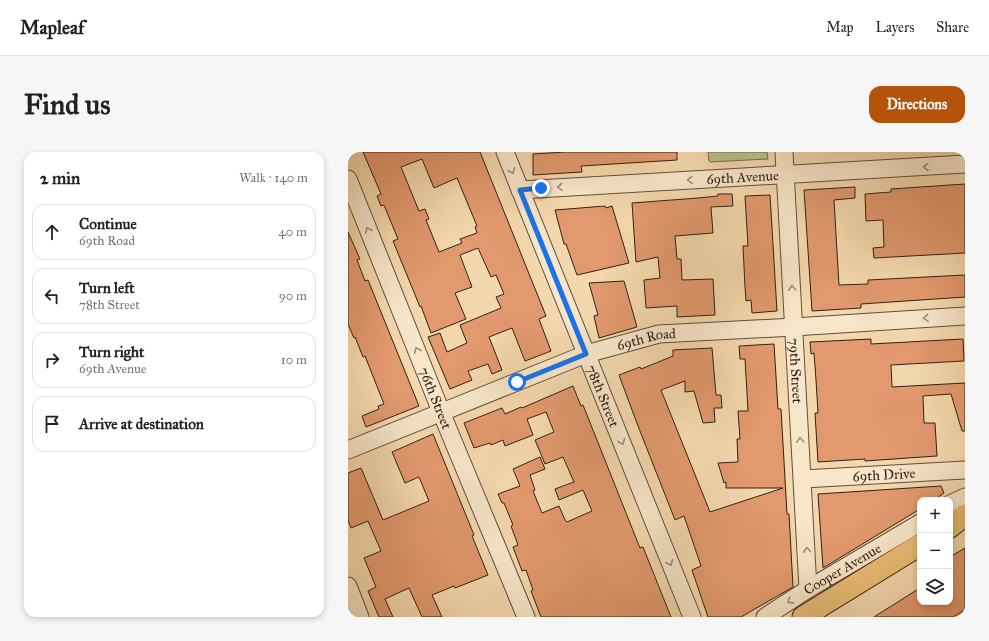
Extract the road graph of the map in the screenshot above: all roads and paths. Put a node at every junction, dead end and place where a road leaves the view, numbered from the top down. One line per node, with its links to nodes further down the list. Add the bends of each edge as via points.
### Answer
1 (505, 152): 6 (street, 78th Street, one-way to 6)
2 (784, 152): 4 (street, 79th Street)
3 (965, 164): 4 (street, 69th Avenue, one-way to 4)
4 (785, 175): 6 (street, 69th Avenue, one-way to 6); 8 (street, 79th Street, one-way to 4)
5 (348, 179): 10 (street, 76th Street, one-way to 5)
6 (520, 190): 9 (street, 78th Street)
7 (965, 316): 8 (street, 69th Road, one-way to 8)
8 (794, 327): 9 (street, 69th Road, via 659,334); 13 (street, 79th Street, one-way to 8)
9 (586, 354): 10 (street, 69th Road); 24 (street, 78th Street, one-way to 24)
10 (442, 413): 11 (street, 69th Road); 23 (street, 76th Street)
11 (348, 450)
12 (965, 470): 13 (street, 69th Drive)
13 (803, 479): 21 (street, 79th Street, one-way to 13)
14 (965, 497): 15 (street)
15 (953, 503)
16 (965, 515): 18 (main road)
17 (917, 525): 21 (street, Cooper Avenue)
18 (953, 525)
19 (917, 547): 26 (main road, Cooper Avenue)
20 (348, 586): 22 (street)
21 (808, 589): 25 (street, Cooper Avenue, one-way to 25)
22 (360, 617)
23 (526, 617)
24 (692, 617)
25 (765, 617)
26 (803, 617)

